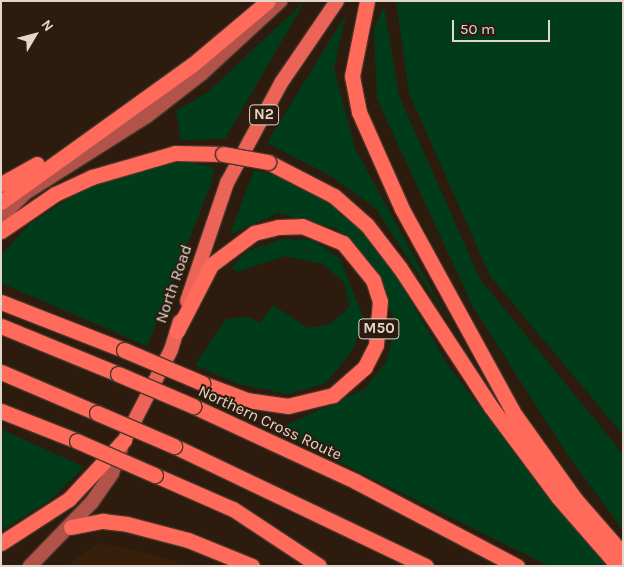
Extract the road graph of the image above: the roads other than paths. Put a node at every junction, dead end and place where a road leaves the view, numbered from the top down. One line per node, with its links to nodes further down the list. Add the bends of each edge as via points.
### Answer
1 (268, 1): 5 (highway, via 192,65)
2 (280, 1): 8 (main road, via 201,74 147,116 26,193)
3 (337, 1): 12 (highway, North Road / N2, via 281,83 227,183)
4 (367, 1): 18 (highway, via 352,76 359,112 402,209 513,412 575,499)
5 (97, 130): 6 (highway); 7 (highway)
6 (1, 184)
7 (1, 202)
8 (1, 217)
9 (1, 231): 24 (highway, bridge, via 55,194 92,177 175,153 223,154 268,162 334,196 367,225 558,497)
10 (7, 305): 12 (highway, M50, bridge, via 247,400 288,406 333,395 365,368 376,344 380,316 374,280 343,243 302,226 278,227 254,233 211,265)
11 (2, 326): 23 (highway, Northern Cross Route, bridge, via 193,406 355,481)
12 (177, 331): 15 (highway, North Road / N2)
13 (1, 372): 22 (highway, bridge, via 174,446)
14 (1, 411): 21 (highway, bridge, via 233,509)
15 (124, 440): 16 (main road, North Road, via 112,474); 17 (highway, via 69,499)
16 (71, 527): 19 (main road, North Road); 20 (highway, via 103,520 128,524 188,540)
17 (1, 543)
18 (623, 554)
19 (30, 566)
20 (252, 566)
21 (319, 566)
22 (426, 566)
23 (517, 566)
24 (618, 566)

